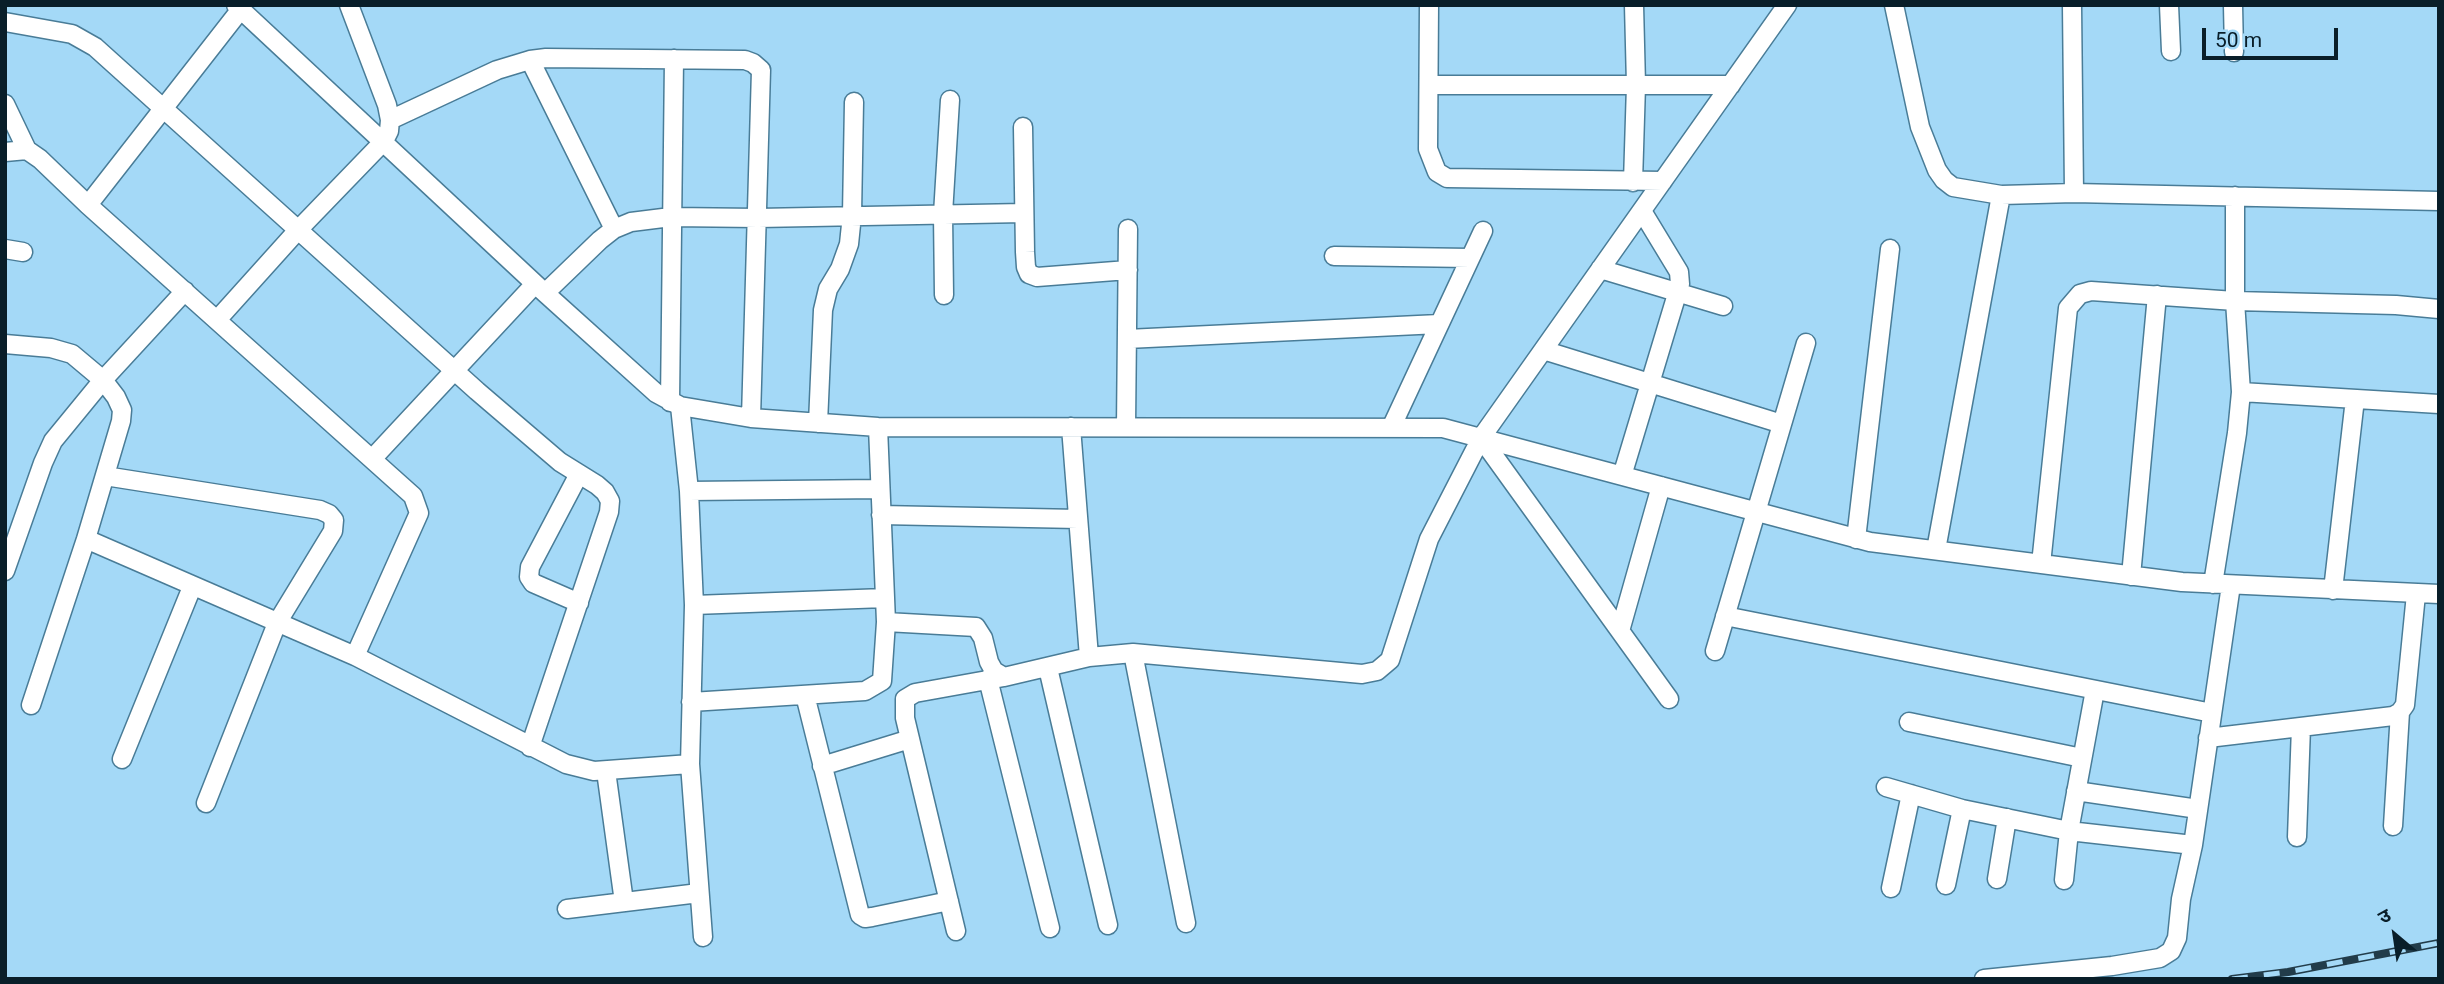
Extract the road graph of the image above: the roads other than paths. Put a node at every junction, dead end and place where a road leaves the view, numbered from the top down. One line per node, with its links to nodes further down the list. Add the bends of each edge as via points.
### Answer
1 (349, 5): 22 (street)
2 (1429, 5): 15 (street)
3 (1634, 5): 16 (street)
4 (1787, 5): 17 (street)
5 (1894, 5): 30 (street, via 1920,127 1937,170 1953,187)
6 (2071, 5): 29 (street)
7 (2169, 5): 11 (street)
8 (2233, 5): 12 (street)
9 (239, 7): 21 (street); 24 (street)
10 (5, 22): 21 (street, via 83,39)
11 (2172, 51)
12 (2234, 52)
13 (674, 59): 14 (street); 38 (street); 39 (street, via 745,60 761,70)
14 (530, 60): 22 (street); 40 (street)
15 (1429, 85): 16 (street); 28 (street, via 1428,149 1437,172 1447,177)
16 (1636, 85): 17 (street); 28 (street)
17 (1731, 85): 27 (street)
18 (950, 100): 36 (street)
19 (854, 103): 37 (street)
20 (5, 104): 25 (street)
21 (164, 109): 33 (street); 42 (street)
22 (390, 120): 24 (street)
23 (1023, 127): 35 (street)
24 (384, 141): 42 (street); 49 (street)
25 (27, 150): 26 (street); 33 (street)
26 (5, 152)
27 (1663, 181): 28 (street); 34 (street)
28 (1633, 182)
29 (2074, 193): 30 (street); 31 (street)
30 (2001, 195): 90 (street)
31 (2235, 196): 32 (street); 54 (street)
32 (2439, 201)
33 (88, 205): 50 (street)
34 (1642, 211): 47 (street); 51 (street, via 1679,272)
35 (1024, 213): 36 (street); 48 (street, via 1029,274)
36 (943, 214): 37 (street); 52 (street)
37 (852, 215): 39 (street); 71 (street, via 846,257 828,289 823,310)
38 (671, 217): 39 (street); 40 (street); 68 (street)
39 (758, 218): 70 (street)
40 (614, 229): 49 (street)
41 (1128, 229): 48 (street)
42 (298, 230): 57 (street); 63 (street)
43 (1483, 231): 46 (street)
44 (1890, 249): 89 (street)
45 (1334, 256): 46 (street)
46 (1470, 258): 58 (street)
47 (1600, 269): 51 (street); 62 (street)
48 (1128, 270): 59 (street)
49 (540, 288): 63 (street); 68 (street, via 656,393)
50 (185, 291): 57 (street); 64 (street)
51 (1677, 292): 55 (street); 65 (street)
52 (944, 295)
53 (2157, 296): 54 (street); 91 (street, via 2091,291 2080,294 2068,308); 93 (street)
54 (2235, 301): 56 (street); 66 (street)
55 (1723, 306)
56 (2439, 309)
57 (217, 320): 78 (street)
58 (1439, 324): 59 (street); 76 (street)
59 (1127, 339): 75 (street)
60 (1806, 343): 72 (street)
61 (5, 344): 64 (street, via 51,348 72,355)
62 (1543, 350): 65 (street); 77 (street)
63 (454, 370): 78 (street); 79 (street)
64 (103, 380): 80 (street, via 122,410); 92 (street, via 53,442)
65 (1650, 383): 72 (street); 81 (street)
66 (2241, 392): 67 (street); 94 (street)
67 (2354, 399): 69 (street); 96 (street)
68 (675, 404): 70 (street); 84 (street)
69 (2439, 404)
70 (751, 418): 71 (street)
71 (818, 423): 73 (street)
72 (1782, 424): 85 (street)
73 (878, 427): 74 (street); 83 (street)
74 (1071, 427): 75 (street); 87 (street)
75 (1126, 427): 76 (street)
76 (1391, 428): 77 (street, via 1443,428)
77 (1480, 438): 81 (street); 105 (street); 107 (street, via 1429,539 1390,660 1377,671 1362,674)
78 (372, 459): 108 (street, via 413,496 419,513)
79 (579, 474): 100 (street, via 597,485 610,501); 100 (street, via 529,577)
80 (105, 476): 88 (street); 104 (street, via 329,514 333,531)
81 (1622, 476): 82 (street)
82 (1661, 486): 85 (street); 105 (street)
83 (880, 489): 84 (street); 86 (street)
84 (689, 491): 101 (street)
85 (1755, 512): 89 (street); 102 (street)
86 (881, 515): 87 (street); 99 (street)
87 (1078, 519): 109 (street)
88 (86, 539): 95 (street); 116 (street)
89 (1856, 539): 90 (street)
90 (1936, 550): 91 (street)
91 (2040, 564): 93 (street)
92 (5, 571)
93 (2131, 576): 94 (street)
94 (2222, 584): 96 (street); 118 (street)
95 (192, 587): 104 (street); 125 (street)
96 (2333, 590): 97 (street)
97 (2416, 594): 98 (street); 117 (street, via 2405,705)
98 (2439, 594)
99 (885, 598): 101 (street); 103 (street)
100 (579, 603): 123 (street)
101 (694, 605): 115 (street)
102 (1725, 616): 106 (street); 112 (street)
103 (886, 622): 111 (street, via 976,627); 113 (street, via 882,681 865,691)
104 (277, 623): 108 (street); 132 (street)
105 (1620, 631): 114 (street)
106 (1715, 651)
107 (1133, 653): 109 (street); 148 (street)
108 (355, 656): 123 (street)
109 (1088, 657): 110 (street)
110 (1048, 668): 111 (street); 149 (street)
111 (996, 678): 122 (street, via 915,693 905,699); 150 (street)
112 (2095, 690): 118 (street); 124 (street)
113 (804, 695): 115 (street); 127 (street)
114 (1668, 699)
115 (691, 702): 126 (street)
116 (30, 705)
117 (2400, 712): 120 (street); 136 (street)
118 (2212, 713): 121 (street)
119 (1909, 722): 124 (street)
120 (2301, 727): 121 (street); 138 (street)
121 (2208, 738): 134 (street)
122 (910, 739): 127 (street); 145 (street)
123 (530, 747): 128 (street, via 566,764)
124 (2082, 758): 130 (street)
125 (122, 759)
126 (690, 764): 128 (street); 144 (street)
127 (822, 765): 145 (street, via 860,915 872,917)
128 (606, 771): 146 (street)
129 (1886, 787): 131 (street)
130 (2076, 791): 134 (street); 137 (street)
131 (1911, 794): 133 (street); 143 (street)
132 (206, 803)
133 (1962, 809): 135 (street); 142 (street)
134 (2198, 809): 139 (street)
135 (2007, 818): 137 (street); 140 (street)
136 (2393, 826)
137 (2069, 831): 139 (street); 141 (street)
138 (2298, 837)
139 (2193, 845): 153 (street, via 2177,938 2160,958)
140 (1997, 879)
141 (2064, 880)
142 (1946, 885)
143 (1891, 888)
144 (699, 893): 146 (street); 152 (street)
145 (949, 901): 151 (street)
146 (624, 902): 147 (street)
147 (567, 909)
148 (1186, 923)
149 (1108, 925)
150 (1049, 928)
151 (956, 931)
152 (703, 937)
153 (1983, 979)

